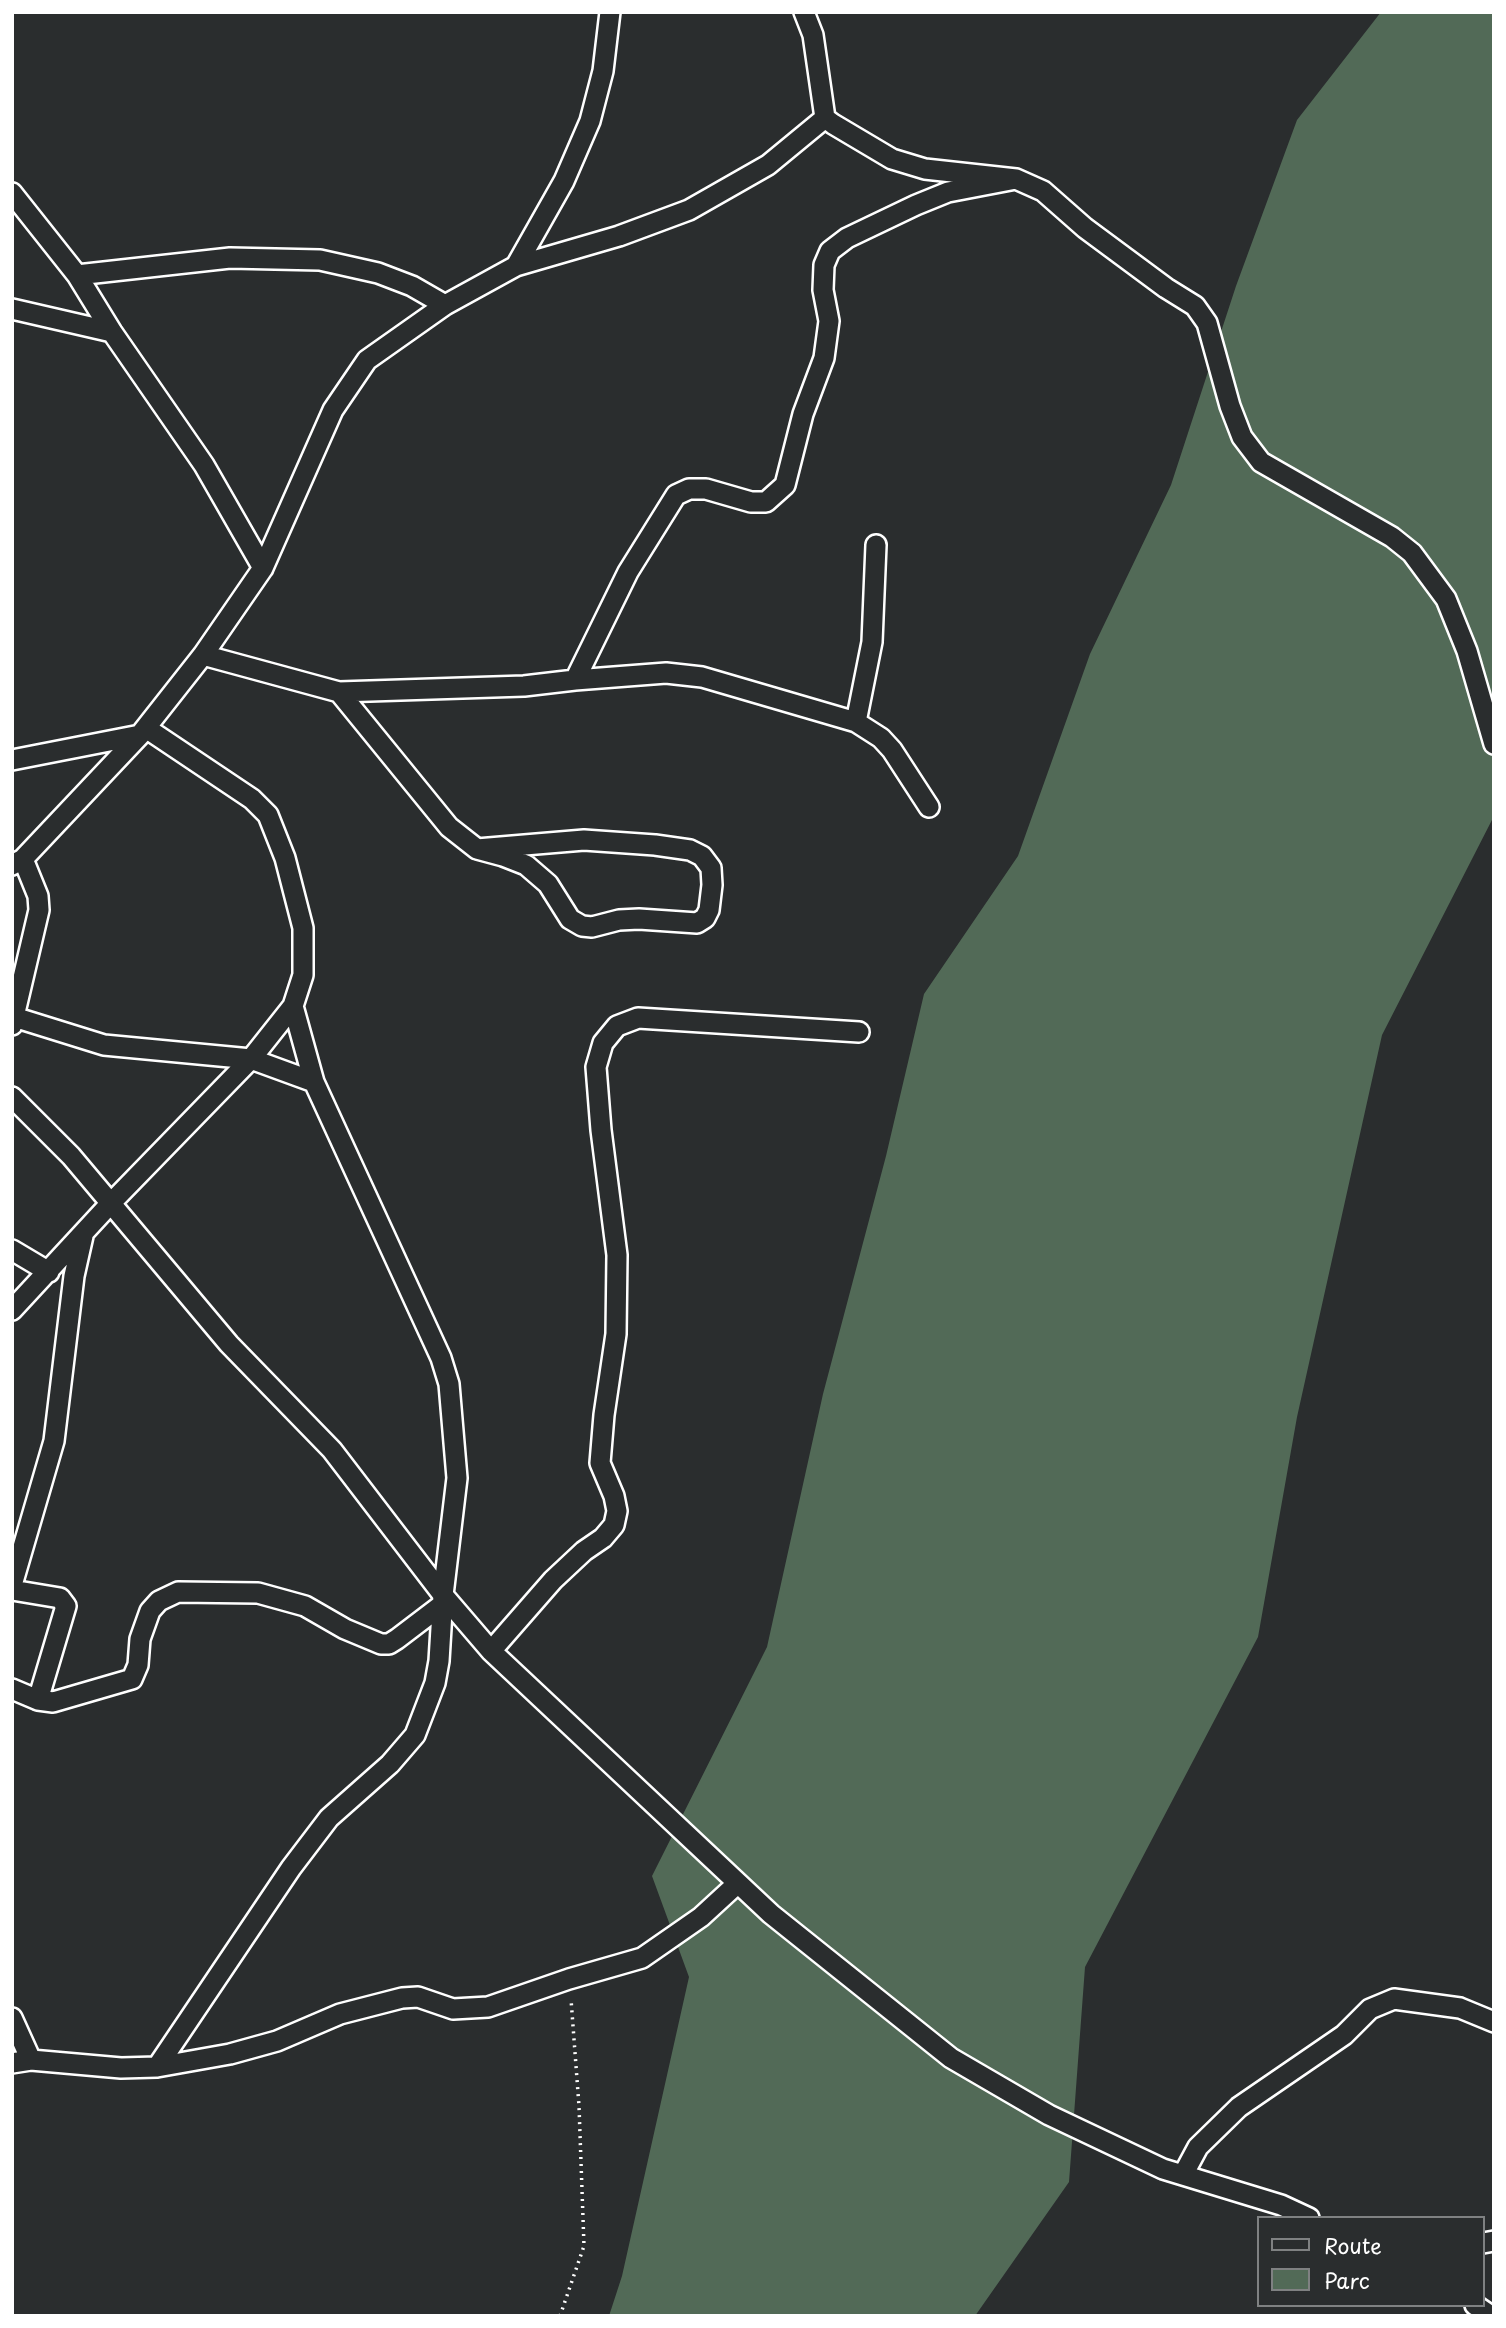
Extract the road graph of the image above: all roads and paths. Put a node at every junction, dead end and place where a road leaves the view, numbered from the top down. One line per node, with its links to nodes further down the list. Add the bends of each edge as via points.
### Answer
1 (610, 12): 6 (street, via 603,71 590,121 564,181)
2 (804, 12): 3 (street, via 813,35)
3 (825, 118): 4 (street, via 892,159 925,169); 6 (street, via 768,165 689,210)
4 (1016, 179): 14 (street, via 948,192 848,238 831,251 824,265 829,321 824,358 803,414 785,485 766,502 706,489 676,495 628,572); 18 (street, via 1043,191 1085,228 1195,306 1207,323 1242,437 1261,462 1412,552 1446,599 1467,651)
5 (12, 193): 7 (street)
6 (516, 266): 8 (street)
7 (77, 275): 8 (street, via 230,258 320,260 378,273); 10 (street)
8 (445, 305): 12 (street, via 367,360 333,410)
9 (12, 309): 10 (street)
10 (112, 332): 12 (street, via 204,465)
11 (876, 545): 16 (street, via 872,642)
12 (263, 568): 13 (street)
13 (203, 655): 15 (street); 17 (street)
14 (576, 680): 15 (street); 16 (street, via 666,673 702,677)
15 (339, 692): 21 (street, via 449,827)
16 (856, 722): 20 (street, via 892,750)
17 (143, 731): 19 (street); 22 (street); 23 (street, via 253,799 268,815 285,858 303,928 303,975)
18 (1494, 744)
19 (12, 760)
20 (929, 807)
21 (477, 849): 21 (street, via 526,865 548,884 570,919 582,926 639,919 698,923 709,910 710,868 702,856 690,850 584,840)
22 (18, 862): 24 (street, via 38,896 39,910)
23 (293, 1006): 26 (street); 27 (street)
24 (13, 1021): 26 (street, via 104,1045)
25 (859, 1032): 36 (street, via 638,1018 617,1026 603,1043 596,1067 617,1268 616,1335 600,1463 617,1511 614,1525 603,1538 553,1580)
26 (251, 1059): 27 (street); 29 (street)
27 (314, 1082): 35 (street, via 449,1384 457,1478)
28 (12, 1097): 29 (street, via 71,1156)
29 (110, 1204): 30 (street); 35 (street, via 229,1345 332,1450)
30 (83, 1234): 32 (street); 34 (street, via 54,1441)
31 (12, 1250): 32 (street)
32 (48, 1272): 33 (street)
33 (12, 1310)
34 (12, 1588): 38 (street, via 60,1598 66,1606)
35 (443, 1600): 36 (street); 38 (street, via 397,1639 381,1644 305,1606 258,1593 178,1592 150,1611 132,1679 53,1702); 44 (street, via 435,1683 415,1735 390,1764 329,1818)
36 (491, 1651): 39 (street)
37 (12, 1689): 38 (street)
38 (38, 1700)
39 (738, 1883): 40 (street, via 701,1917 642,1958); 45 (street, via 951,2058 1049,2115)
40 (569, 1979): 44 (street, via 471,2010 418,1997 402,1998 340,2014 230,2054); 47 (path, via 584,2246)
41 (12, 2018): 43 (street)
42 (1494, 2022): 45 (street, via 1460,2008 1394,1999 1370,2009 1344,2035 1239,2106 1198,2147)
43 (22, 2062): 44 (street)
44 (158, 2067)
45 (1183, 2175): 46 (street)
46 (1305, 2216)
47 (561, 2316)

